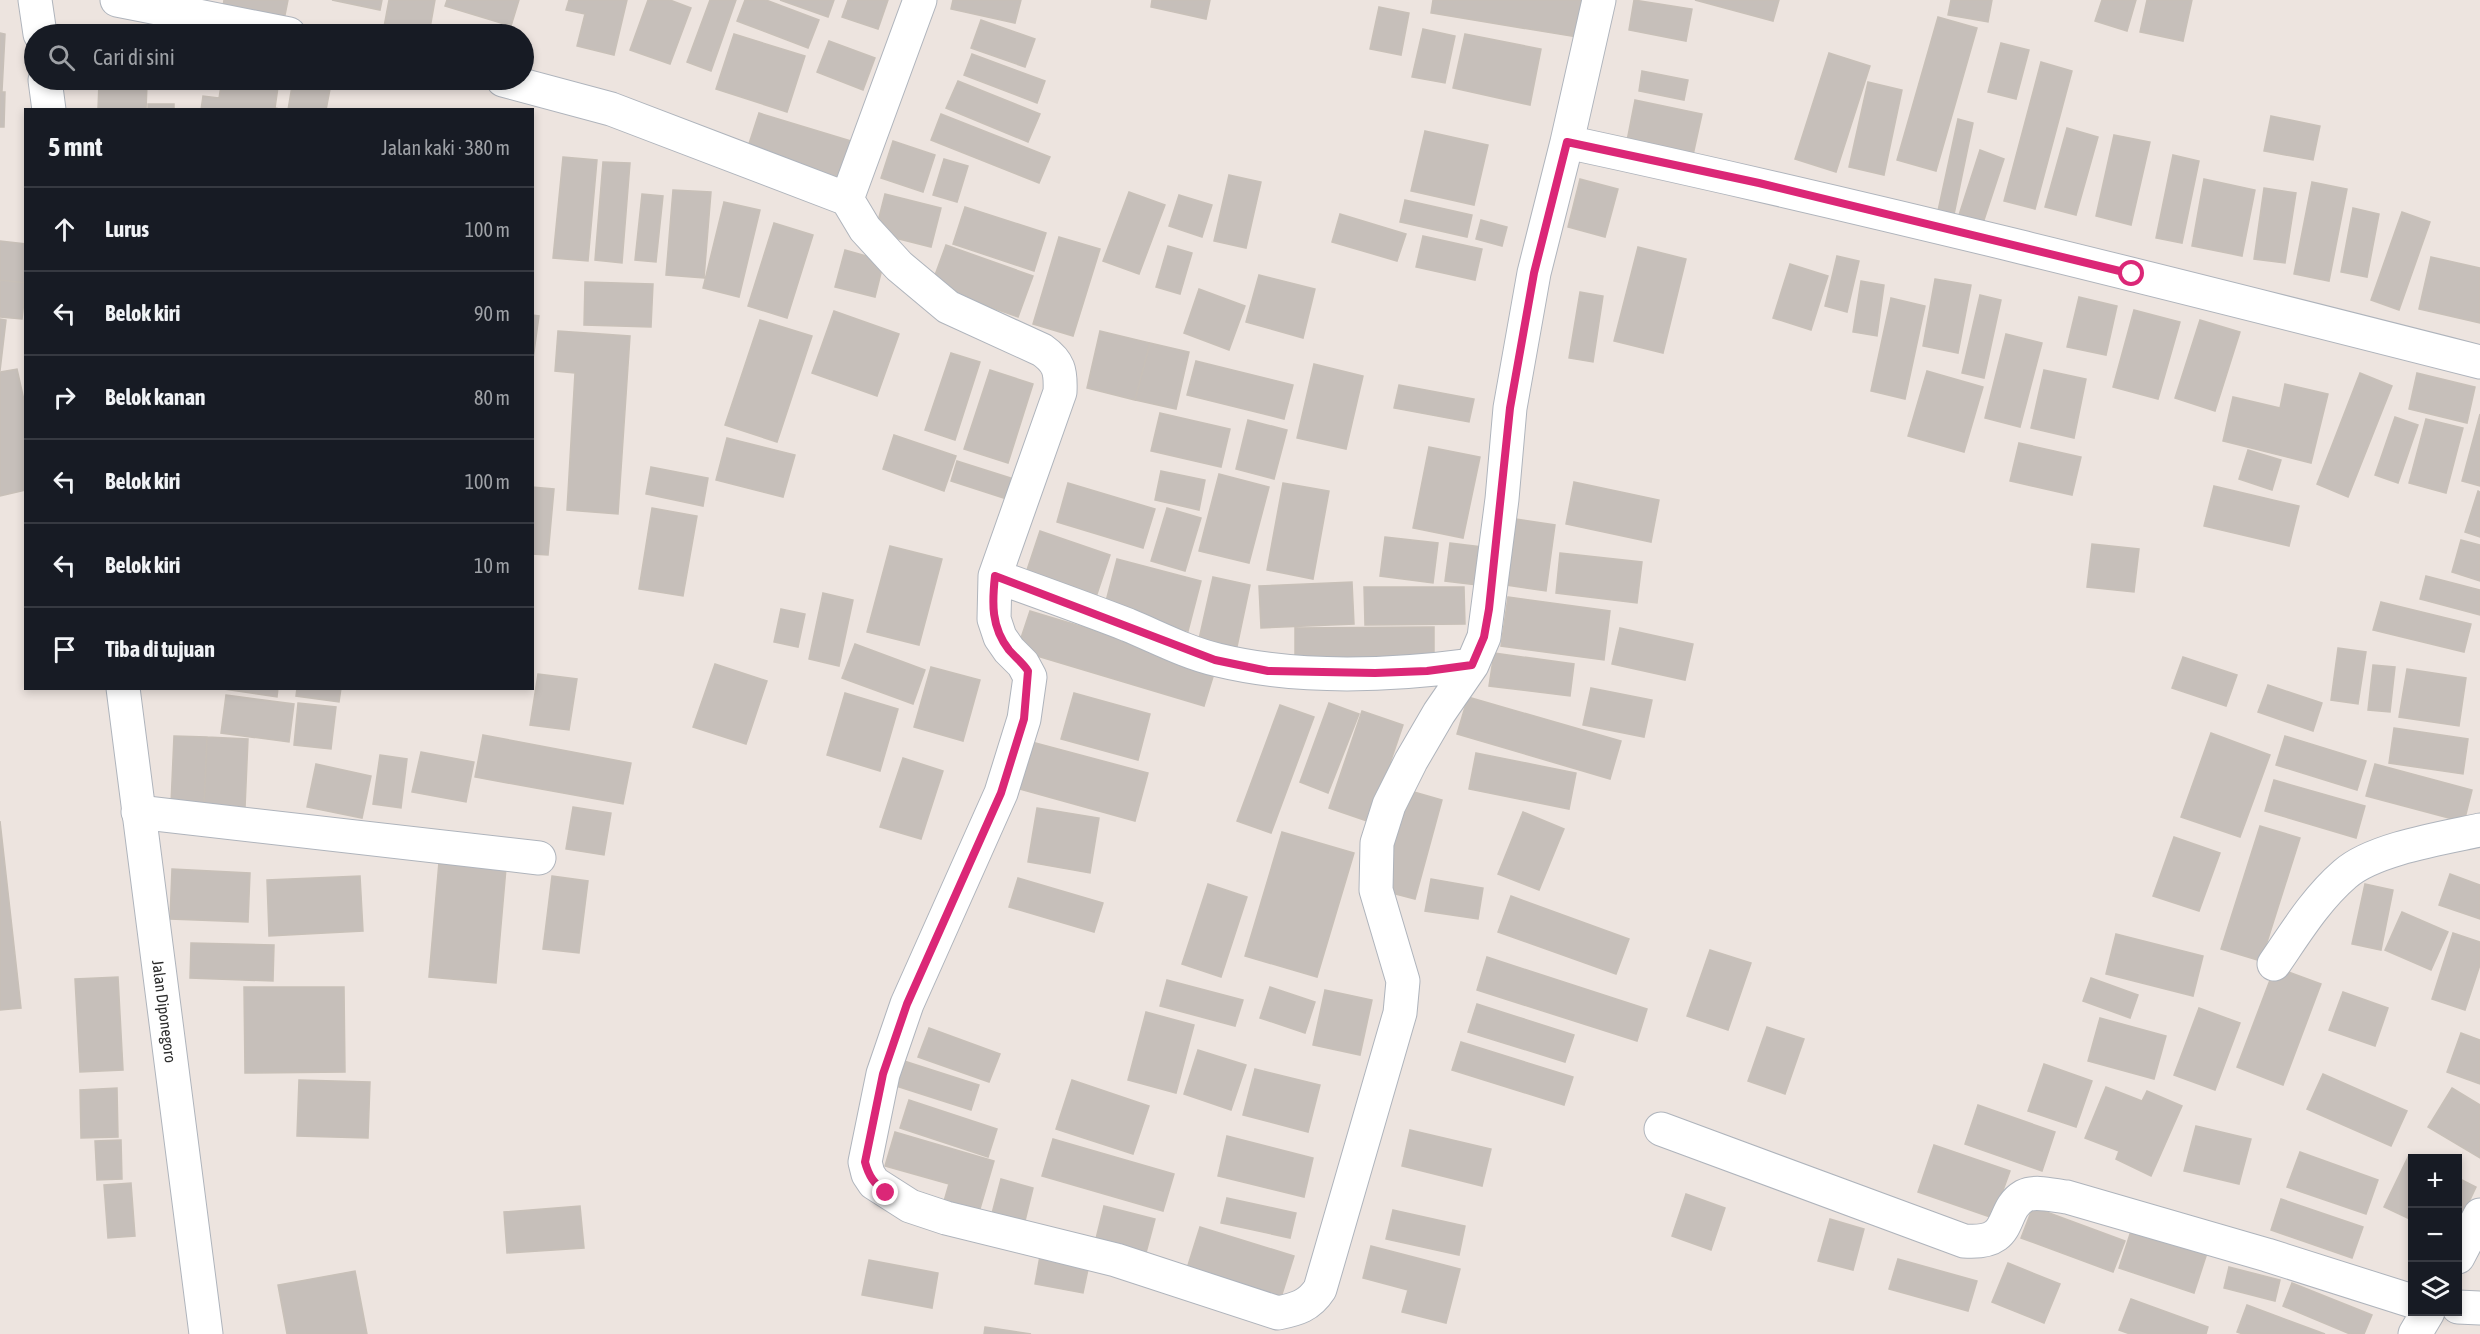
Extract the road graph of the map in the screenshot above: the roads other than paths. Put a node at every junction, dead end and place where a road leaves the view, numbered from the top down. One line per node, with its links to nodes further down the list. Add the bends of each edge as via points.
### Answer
1 (35, 0): 5 (street)
2 (117, 0): 6 (street)
3 (921, 0): 11 (street)
4 (1599, 0): 10 (street)
5 (39, 24)
6 (238, 24)
7 (534, 88): 11 (street, via 611,109)
8 (46, 90): 9 (street)
9 (49, 108)
10 (1567, 142): 12 (street, via 1759,183); 14 (street, via 1534,273 1510,408 1489,609 1484,637)
11 (848, 199): 13 (street, via 865,229 899,266 948,307 1042,350 1058,367 1060,392)
12 (2480, 362)
13 (995, 576): 14 (street, via 1215,660 1268,671 1375,673); 14 (street, via 994,619 1000,637 1028,671 1024,719 1001,793 907,1004 883,1074 867,1147 868,1174 886,1193 910,1206 1116,1260 1278,1313 1312,1301 1320,1289 1400,1013 1403,981 1376,890 1377,843 1389,805 1412,761)
14 (1472, 665)
15 (123, 690): 16 (street, Jalan Diponegoro)
16 (138, 812): 18 (street); 27 (street, Jalan Diponegoro)
17 (2480, 830): 19 (street, via 2388,851 2347,872 2313,907)
18 (539, 858)
19 (2274, 964)
20 (1661, 1129): 23 (street, via 1964,1241 1981,1242 1998,1233 2025,1195 2067,1197)
21 (2480, 1215): 22 (street)
22 (2462, 1248)
23 (2408, 1300)
24 (2462, 1307): 25 (street)
25 (2480, 1308)
26 (2425, 1316): 28 (street)
27 (206, 1334)
28 (2415, 1334)

